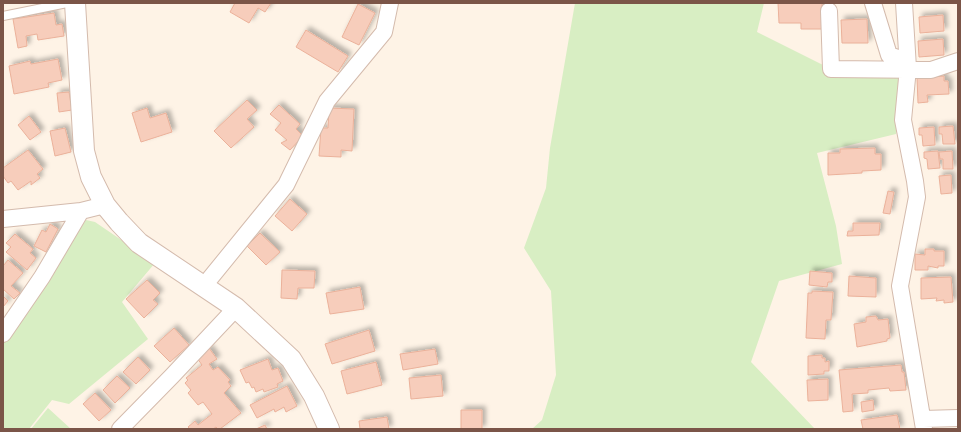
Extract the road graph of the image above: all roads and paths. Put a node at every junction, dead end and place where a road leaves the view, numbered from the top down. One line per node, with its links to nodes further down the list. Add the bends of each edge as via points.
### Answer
1 (67, 3): 7 (lane)
2 (75, 3): 10 (street, via 84,150 91,177)
3 (390, 3): 13 (street, via 384,32 327,101 286,185)
4 (873, 3): 9 (street, via 889,55)
5 (904, 3): 9 (street)
6 (829, 11): 9 (street, via 831,69)
7 (3, 16)
8 (958, 61): 9 (street, via 931,70)
9 (907, 66): 17 (street, via 903,120 917,198 900,286)
10 (105, 205): 11 (street); 13 (street, via 140,243)
11 (81, 212): 12 (street); 15 (street, via 42,277)
12 (3, 220)
13 (203, 286): 14 (street)
14 (236, 308): 18 (street); 19 (street, via 291,358 314,396)
15 (3, 334)
16 (958, 418): 17 (street)
17 (924, 424)
18 (125, 427)
19 (329, 429)

